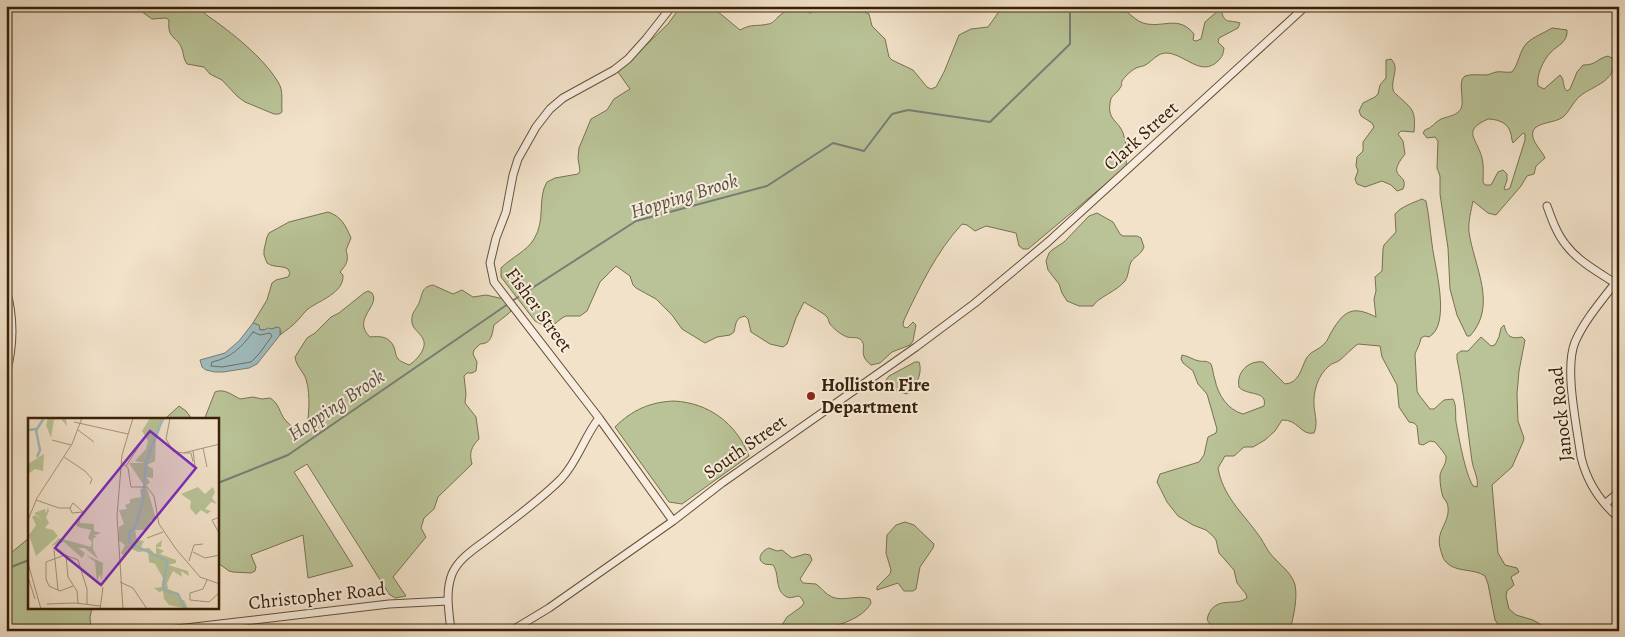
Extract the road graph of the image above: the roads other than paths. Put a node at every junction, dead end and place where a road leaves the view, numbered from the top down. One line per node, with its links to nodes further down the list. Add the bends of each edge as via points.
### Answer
1 (672, 6): 8 (street, Fisher Street, via 621,65 570,94 540,121 516,167 490,263 494,282)
2 (1306, 6): 5 (street, Clark Street)
3 (1548, 206): 4 (street, via 1565,245)
4 (1617, 281): 10 (street, Janock Road, via 1580,333 1570,363 1584,470)
5 (995, 287): 12 (street, South Street, via 935,334)
6 (6, 289): 7 (street, via 13,324)
7 (6, 374)
8 (599, 418): 12 (street, Fisher Street); 13 (street, via 576,459 559,480 458,564 450,580)
9 (1619, 492): 10 (street)
10 (1605, 504): 11 (street, Janock Road)
11 (1619, 518)
12 (673, 521): 16 (street, South Street)
13 (448, 601): 14 (street, Christopher Road, via 388,604); 15 (street)
14 (160, 631)
15 (451, 631)
16 (511, 631)

